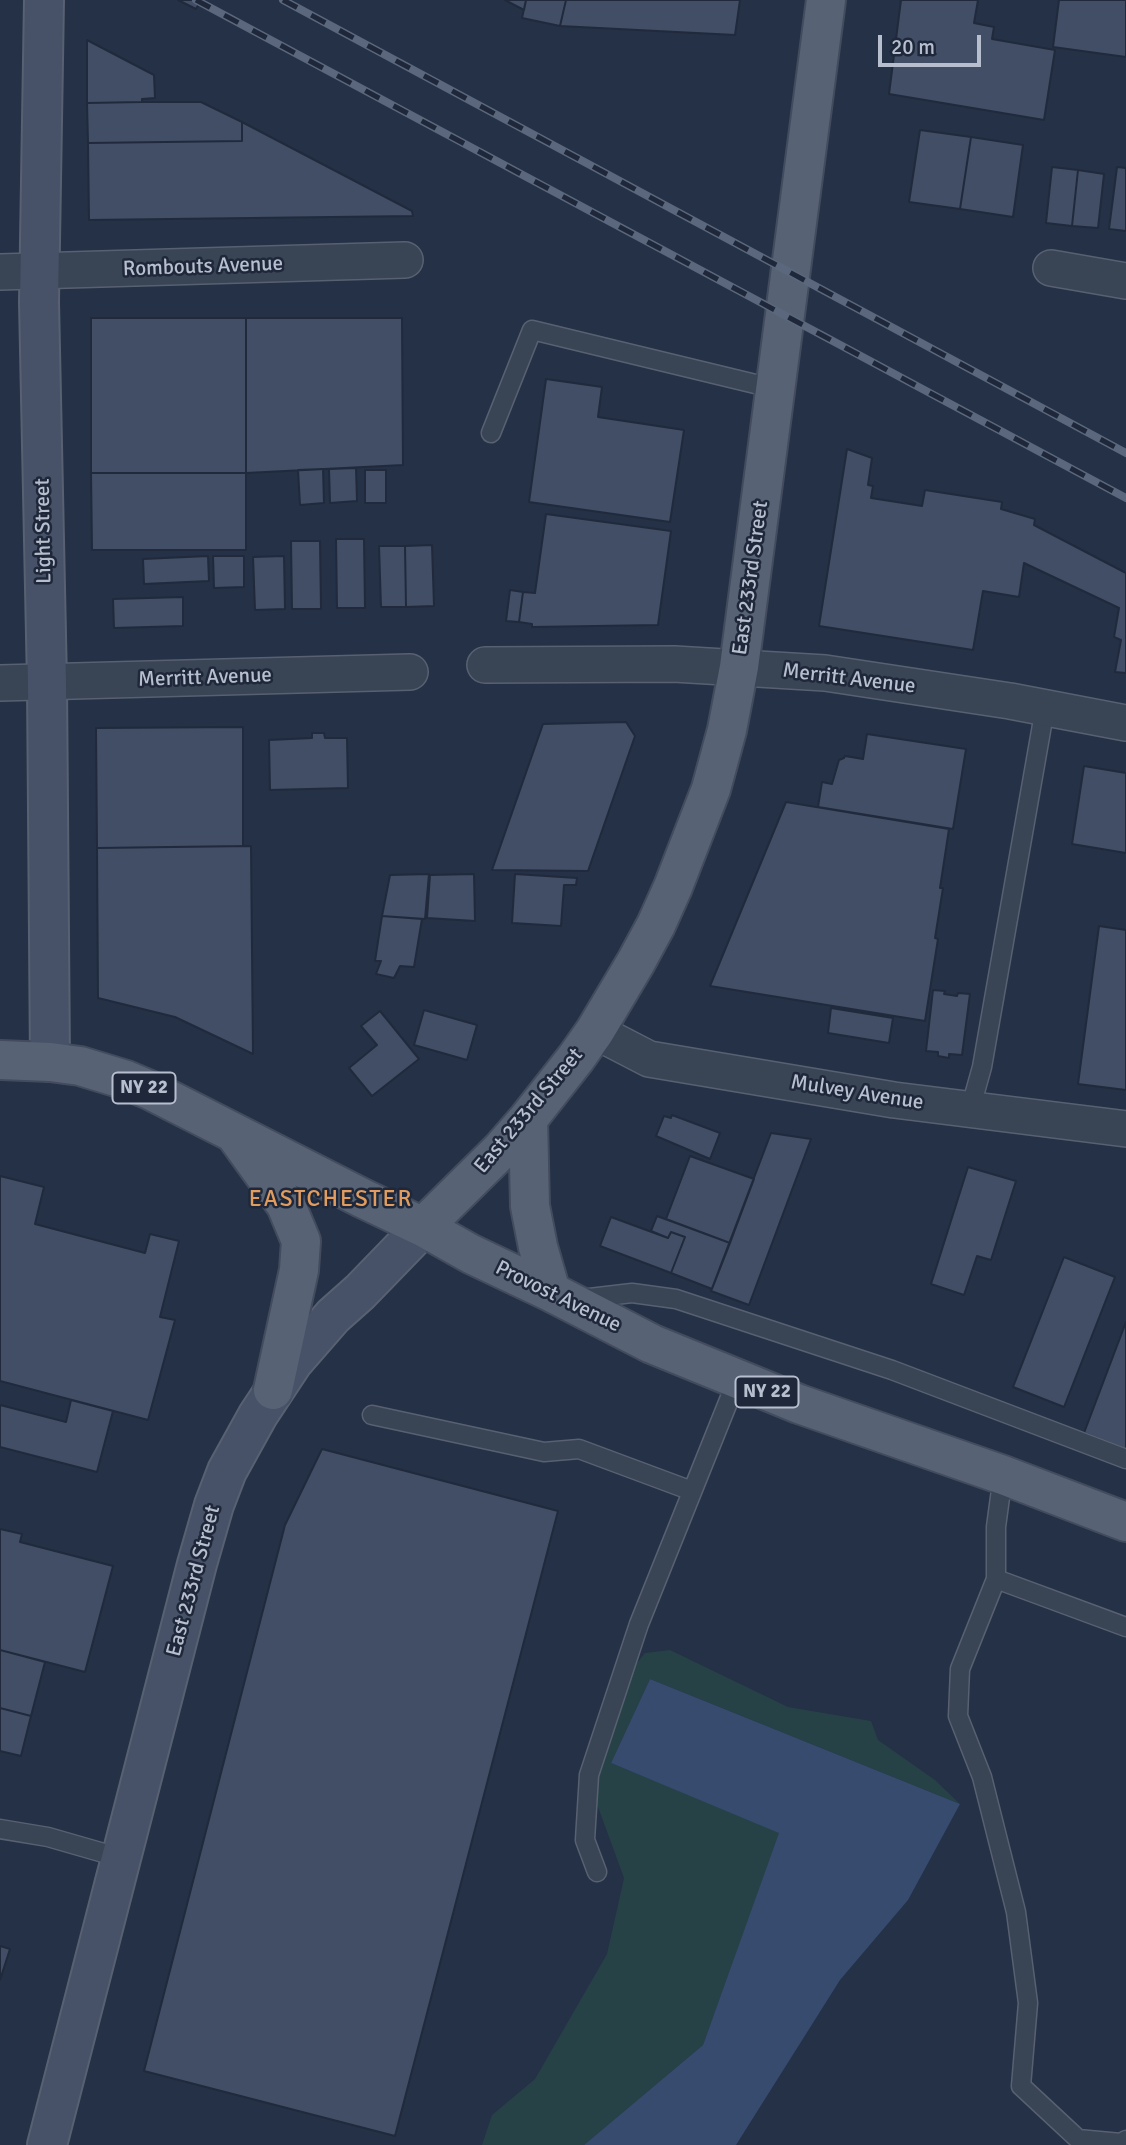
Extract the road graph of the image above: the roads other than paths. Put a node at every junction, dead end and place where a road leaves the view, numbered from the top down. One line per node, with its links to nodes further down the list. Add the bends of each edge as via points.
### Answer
1 (44, 0): 6 (street, Light Street)
2 (826, 0): 8 (main road, East 233rd Street)
3 (405, 260): 6 (street, Rombouts Avenue)
4 (1051, 268): 7 (street)
5 (0, 272): 6 (street, Rombouts Avenue)
6 (39, 272): 14 (street, Light Street)
7 (1126, 281)
8 (776, 389): 9 (lane, via 532,330); 11 (main road, East 233rd Street)
9 (491, 433)
10 (485, 665): 11 (street, Merritt Avenue)
11 (739, 667): 15 (street, Merritt Avenue, via 825,673); 17 (main road, East 233rd Street, via 719,762 695,832 651,934)
12 (410, 672): 14 (street, Merritt Avenue)
13 (0, 683): 14 (street, Merritt Avenue)
14 (47, 683): 19 (street, Light Street)
15 (1045, 708): 16 (street, Merritt Avenue); 20 (lane, via 982,1067)
16 (1126, 723)
17 (595, 1031): 20 (street, Mulvey Avenue, via 649,1059); 21 (main road, East 233rd Street)
18 (0, 1059): 19 (main road, Provost Avenue / NY 22)
19 (50, 1062): 23 (main road, Provost Avenue / NY 22, via 126,1080)
20 (970, 1110): 22 (street, Mulvey Avenue)
21 (528, 1119): 24 (main road, East 233rd Street); 25 (main road, via 533,1224)
22 (1126, 1129)
23 (232, 1130): 24 (main road, Provost Avenue / NY 22); 27 (main road, via 286,1205 301,1241)
24 (423, 1227): 25 (main road, Provost Avenue / NY 22); 27 (street, East 233rd Street, via 325,1325)
25 (559, 1297): 26 (main road, Provost Avenue / NY 22); 29 (lane, via 632,1293 676,1299 892,1370)
26 (737, 1380): 30 (main road, Provost Avenue / NY 22); 31 (lane)
27 (273, 1390): 36 (street, East 233rd Street, via 227,1471 214,1505)
28 (372, 1415): 31 (lane, via 544,1452 579,1449)
29 (1126, 1459)
30 (1003, 1475): 32 (main road, Provost Avenue / NY 22); 33 (lane)
31 (692, 1491): 37 (lane, via 639,1624 589,1775 585,1840)
32 (1126, 1522)
33 (996, 1578): 34 (lane); 38 (lane, via 960,1669 958,1716 982,1777 1016,1912 1028,2003 1021,2086 1078,2139)
34 (1126, 1627)
35 (0, 1829): 36 (lane)
36 (121, 1858): 39 (street, East 233rd Street)
37 (597, 1872)
38 (1126, 2140)
39 (47, 2145)

